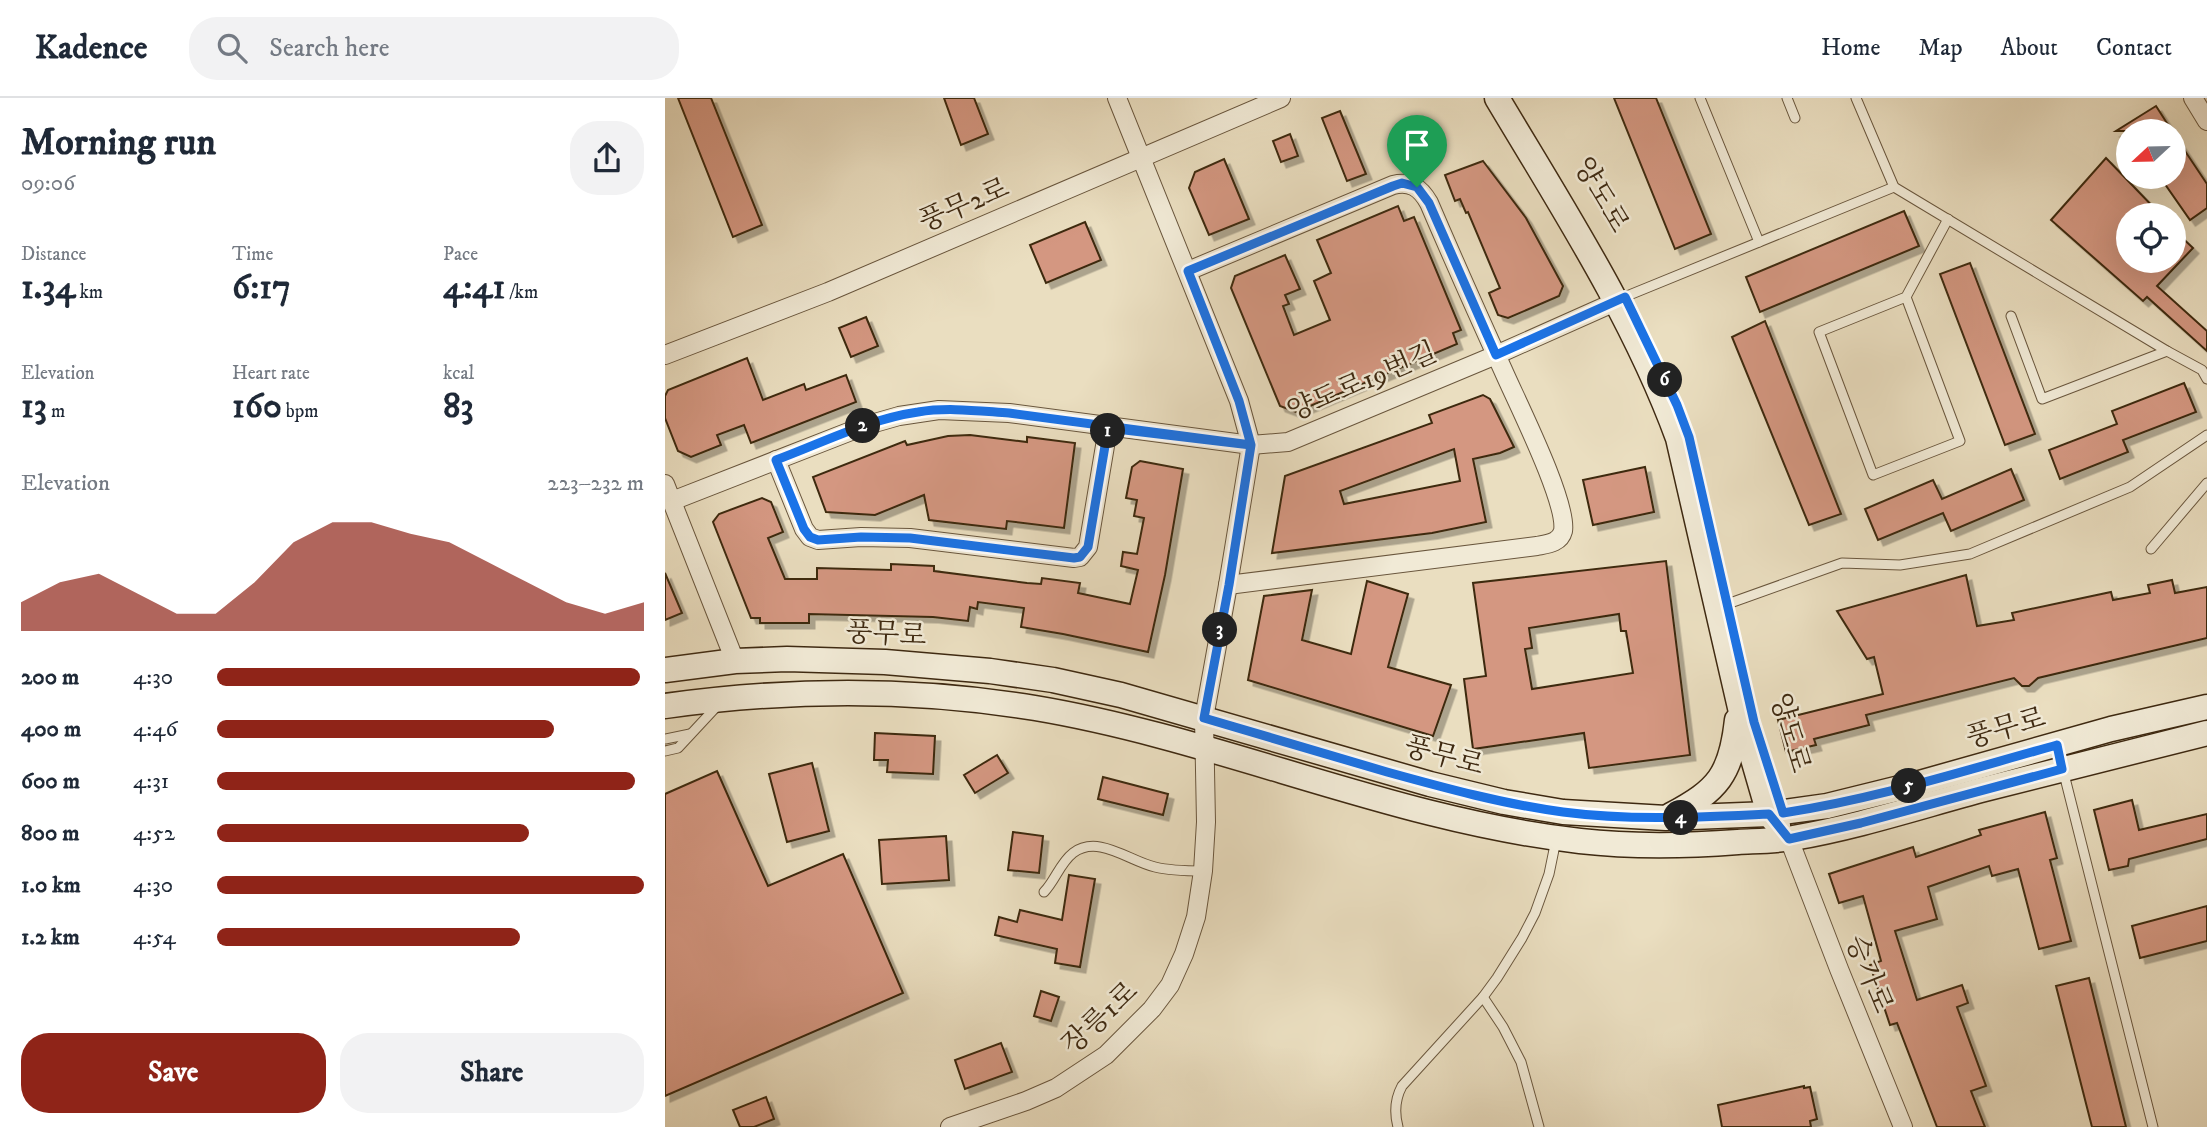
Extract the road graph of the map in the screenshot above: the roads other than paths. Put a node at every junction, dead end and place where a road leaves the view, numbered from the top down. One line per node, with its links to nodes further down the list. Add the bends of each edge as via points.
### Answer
1 (1117, 98): 9 (street)
2 (1281, 98): 9 (street, 풍무2로)
3 (1497, 98): 15 (street, 양도로)
4 (1511, 98): 15 (street, 양도로)
5 (1700, 98): 12 (lane)
6 (1787, 98): 8 (lane)
7 (1856, 98): 10 (lane)
8 (1795, 118)
9 (1141, 157): 13 (street); 18 (street, 풍무2로, via 828,292)
10 (1894, 187): 11 (lane); 12 (lane)
11 (1948, 219): 14 (lane); 17 (lane)
12 (1759, 242): 15 (lane)
13 (1188, 271): 19 (street, via 1393,186 1410,184 1429,203); 23 (street, via 1239,401)
14 (1906, 297): 14 (lane, via 1960,441 1873,475 1819,332)
15 (1620, 299): 19 (street, 양도로19번길); 30 (street, 양도로, via 1678,438)
16 (2011, 316): 17 (lane, via 2042,399)
17 (2167, 351): 20 (lane, via 2201,370)
18 (665, 355)
19 (1496, 355): 23 (street, 양도로19번길, via 1300,438); 29 (street, via 1557,496 1563,529 1556,541)
20 (2207, 379)
21 (1108, 428): 23 (street, 양도로19번길); 24 (street, 양도로19번길, via 1009,413 918,411); 24 (street, via 1088,547 1074,558 910,538 818,540 804,529)
22 (2207, 435): 30 (lane, via 2130,487 1970,554 1900,565 1842,563)
23 (1251, 445): 29 (street, 장릉1로)
24 (776, 460): 27 (street, 양도로19번길)
25 (2207, 483): 28 (lane)
26 (665, 484): 27 (street)
27 (672, 501): 31 (street)
28 (2151, 549)
29 (1229, 585): 37 (street, 장릉1로)
30 (1723, 605): 34 (street, 양도로); 44 (street, 양도로)
31 (735, 661): 32 (street, 풍무로); 37 (street, 풍무로, via 885,662 990,671 1080,686)
32 (665, 670)
33 (723, 699): 35 (street, 풍무로); 39 (lane); 41 (street, 풍무로, via 824,694 967,699 1037,708)
34 (1739, 705): 44 (street, 양도로); 45 (street, via 1732,753 1718,782 1698,801)
35 (665, 706)
36 (2207, 707): 43 (street, 풍무로, via 2111,729)
37 (1204, 718): 41 (street, 장릉1로); 45 (street, 풍무로, via 1504,802 1563,812)
38 (2207, 733): 43 (street, 풍무로)
39 (690, 734): 40 (lane); 42 (lane, via 678,748)
40 (665, 739)
41 (1205, 749): 46 (street, 풍무로, via 1430,813); 48 (street, 장릉1로)
42 (665, 751)
43 (2059, 757): 44 (street, 풍무로); 47 (street, 풍무로, via 1861,823); 55 (lane)
44 (1776, 814): 45 (street, 풍무로); 47 (street, 양도로)
45 (1666, 818)
46 (1557, 838): 47 (street, 풍무로, via 1682,846); 50 (lane, via 1535,913)
47 (1789, 839): 54 (street, 승가로)
48 (1203, 871): 49 (lane, via 1151,867 1107,848 1085,847 1068,858); 51 (street, 장릉1로, via 1196,917 1170,985 1127,1036 1056,1088)
49 (1044, 892)
50 (1483, 998): 52 (lane, via 1402,1086 1395,1107); 53 (lane, via 1521,1062)
51 (950, 1127)
52 (1398, 1127)
53 (1539, 1127)
54 (1903, 1127)
55 (2153, 1127)

